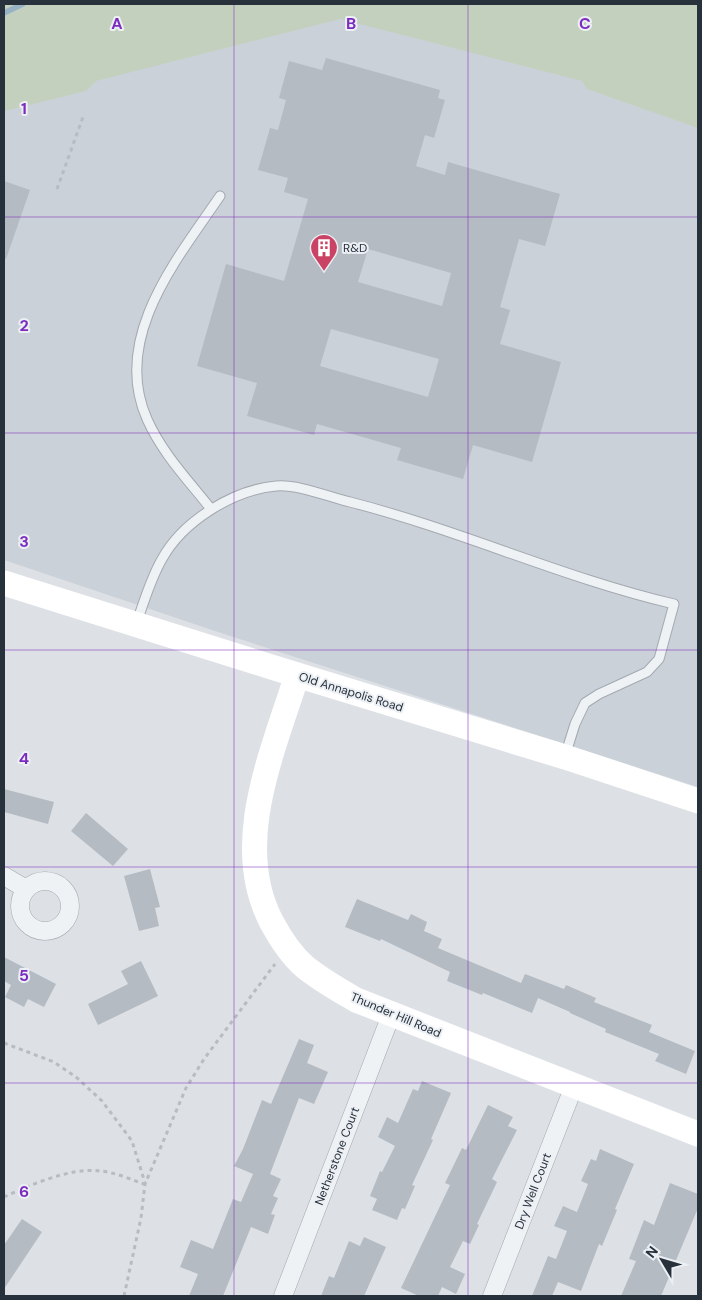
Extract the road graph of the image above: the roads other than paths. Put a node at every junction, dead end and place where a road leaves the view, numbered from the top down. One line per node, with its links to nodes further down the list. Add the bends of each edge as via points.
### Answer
1 (220, 196): 2 (lane, via 172,266 152,303 141,335 137,367 147,418 165,451)
2 (211, 508): 4 (lane, via 162,558); 6 (lane, via 236,496 277,486 298,489 392,513 581,578 674,604 659,658 647,672 585,703)
3 (4, 583): 4 (street, Old Annapolis Road)
4 (136, 625): 5 (street, Old Annapolis Road)
5 (297, 676): 6 (street, Old Annapolis Road); 10 (street, Thunder Hill Road, via 261,791 255,826 254,853 264,907 276,931 304,966 356,1000)
6 (565, 757): 7 (street, Old Annapolis Road)
7 (698, 801)
8 (4, 876): 9 (street)
9 (26, 890)
10 (391, 1016): 11 (street, Thunder Hill Road); 13 (street, Netherstone Court)
11 (574, 1086): 12 (street, Thunder Hill Road); 14 (street, Dry Well Court)
12 (698, 1134)
13 (283, 1296)
14 (492, 1296)

